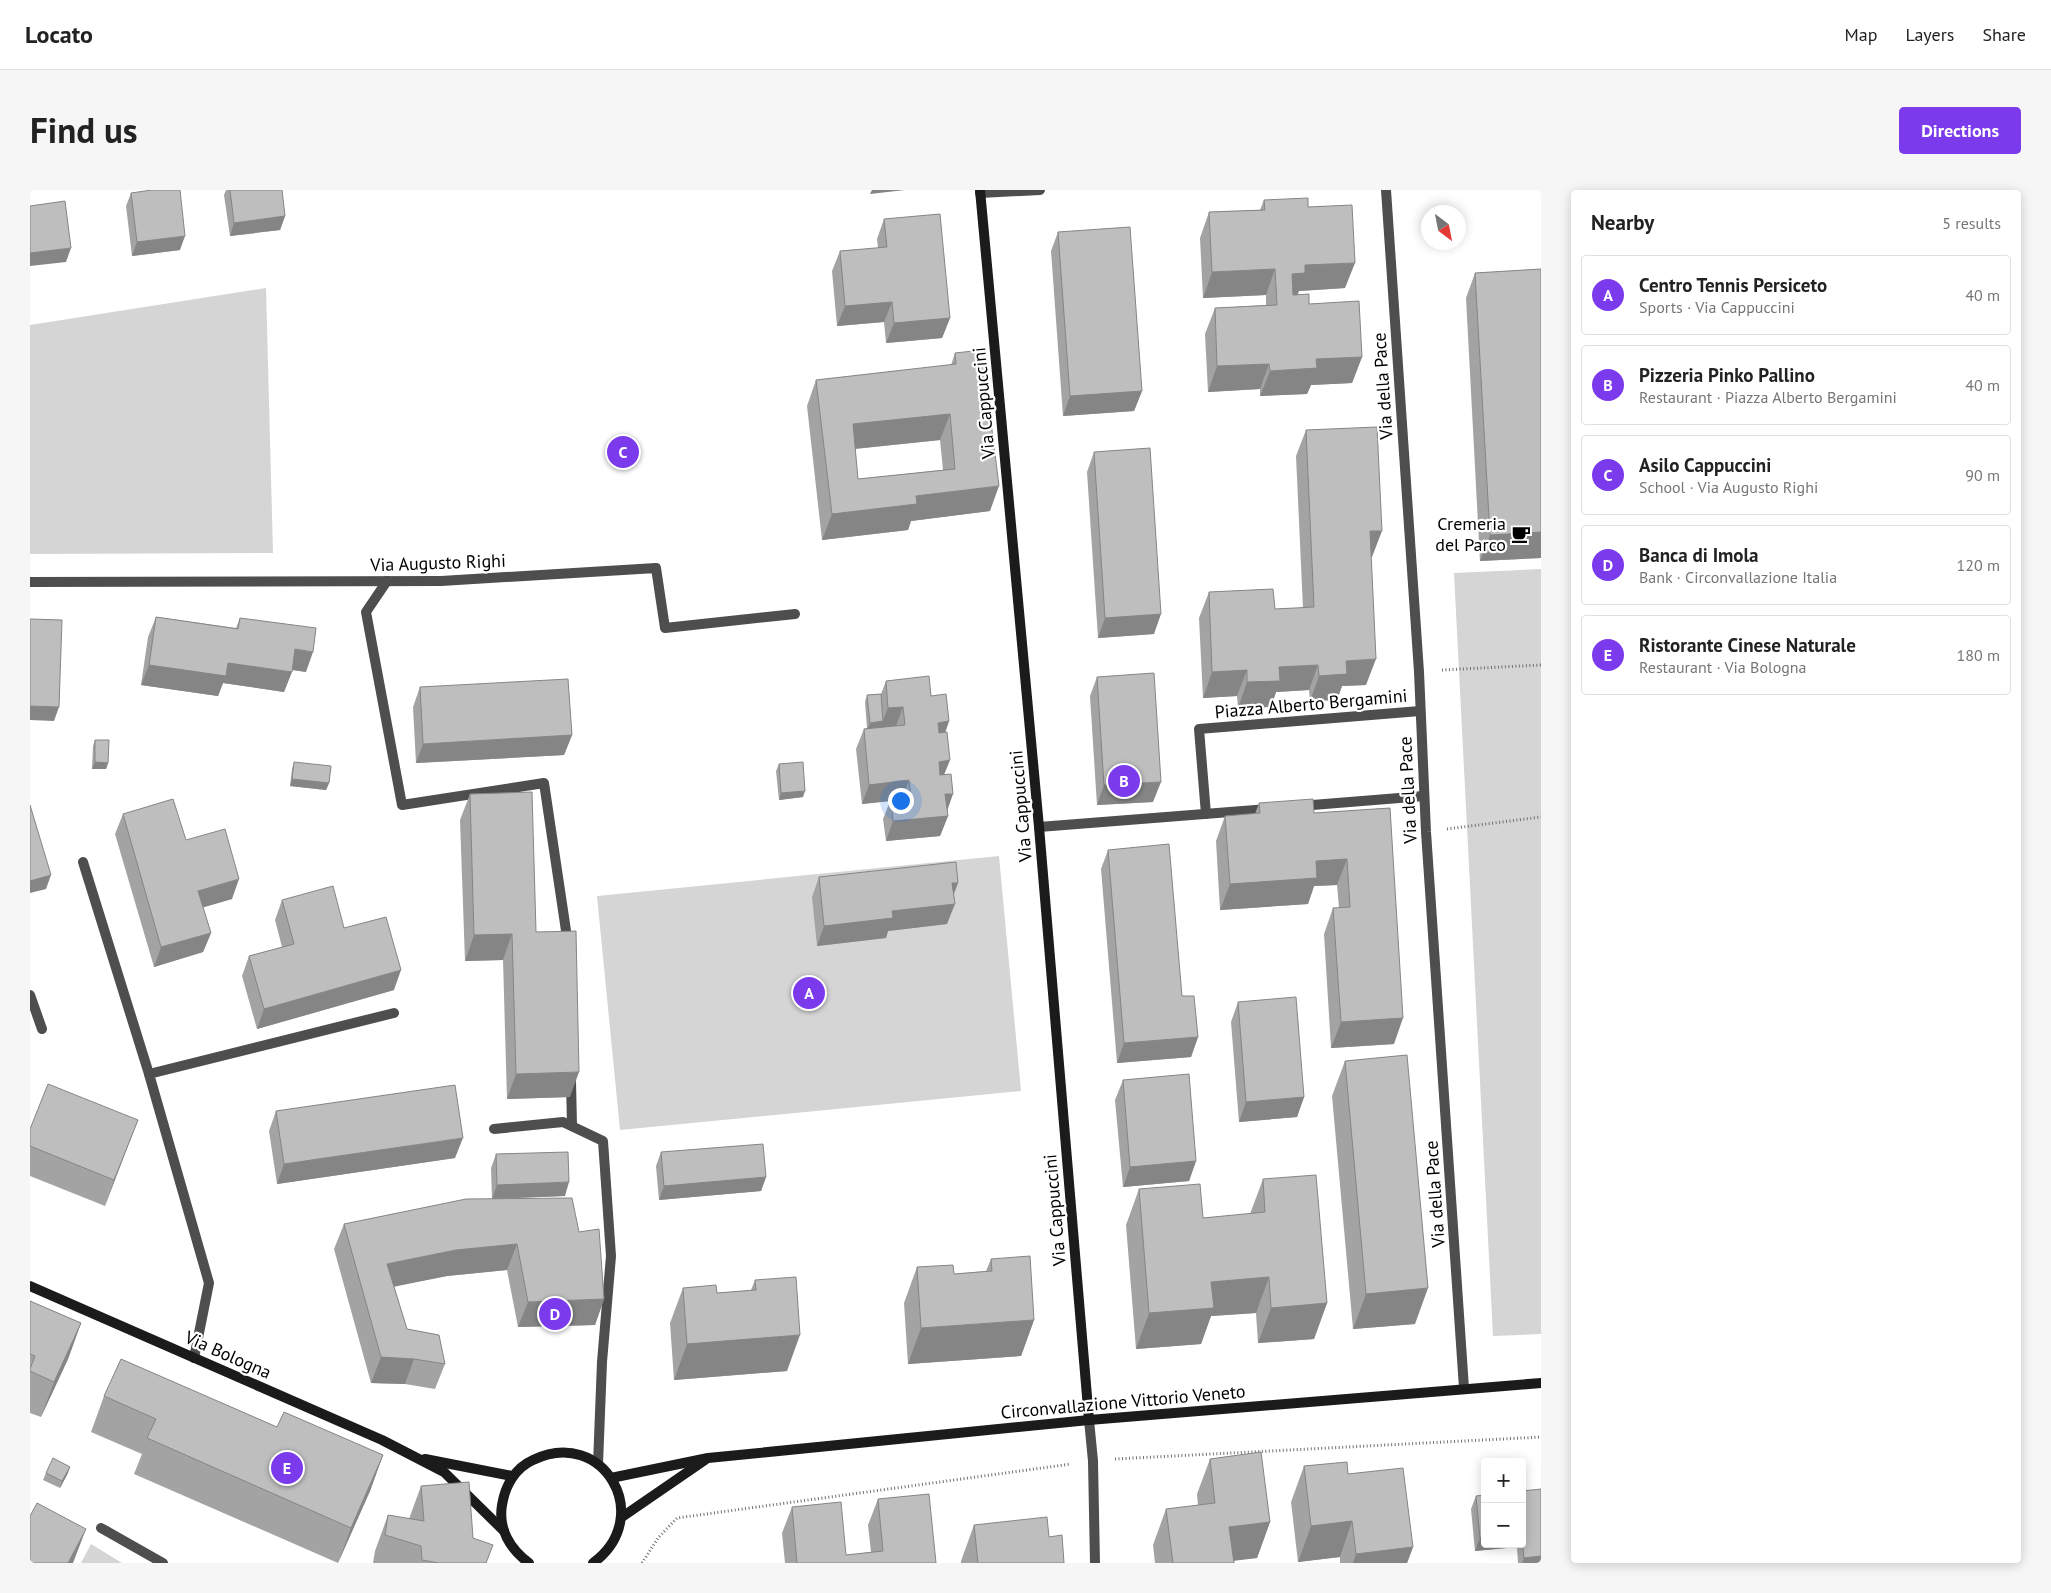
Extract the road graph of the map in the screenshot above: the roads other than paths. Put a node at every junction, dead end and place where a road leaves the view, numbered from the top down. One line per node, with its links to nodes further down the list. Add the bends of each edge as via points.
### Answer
1 (1040, 190): 3 (street)
2 (1386, 190): 7 (street, Via della Pace)
3 (980, 191): 10 (main road, Via Cappuccini)
4 (387, 581): 5 (street, Via Augusto Righi); 6 (street, Via Augusto Righi, via 441,581 656,568 665,628); 12 (street, via 366,612 402,805 544,782)
5 (30, 582)
6 (795, 614)
7 (1420, 711): 8 (street, Via della Pace); 9 (street, Piazza Alberto Bergamini, via 1199,729)
8 (1424, 796): 9 (street); 23 (street, Via della Pace)
9 (1206, 814): 10 (street)
10 (1039, 827): 24 (main road, Via Cappuccini)
11 (83, 862): 17 (street)
12 (568, 954)
13 (30, 995): 15 (street)
14 (394, 1013): 17 (street)
15 (42, 1029)
16 (571, 1067): 18 (street)
17 (148, 1074): 21 (street, via 209,1283)
18 (572, 1126): 19 (street, via 563,1122); 27 (street, via 602,1141 603,1151 611,1256)
19 (494, 1129)
20 (30, 1286): 21 (main road, Via Bologna)
21 (194, 1358): 25 (main road, Via Bologna)
22 (1541, 1383): 23 (main road, Circonvallazione Vittorio Veneto)
23 (1464, 1388): 24 (main road, Circonvallazione Vittorio Veneto)
24 (1089, 1420): 26 (main road, Circonvallazione Vittorio Veneto); 37 (street)
25 (412, 1456): 28 (main road, Via Bologna); 32 (main road, Via Bologna, via 444,1472)
26 (708, 1458): 29 (main road, Circonvallazione Vittorio Veneto); 30 (main road, Circonvallazione Vittorio Veneto)
27 (598, 1464): 28 (main road, via 581,1455 562,1451 543,1454); 29 (main road)
28 (512, 1476): 32 (main road, via 504,1494 501,1513)
29 (611, 1478): 30 (main road, via 620,1496)
30 (622, 1517): 36 (main road, via 616,1537 605,1554)
31 (101, 1528): 34 (street)
32 (504, 1531): 33 (main road)
33 (520, 1559): 35 (main road)
34 (163, 1563)
35 (529, 1563)
36 (593, 1563)
37 (1095, 1563)

